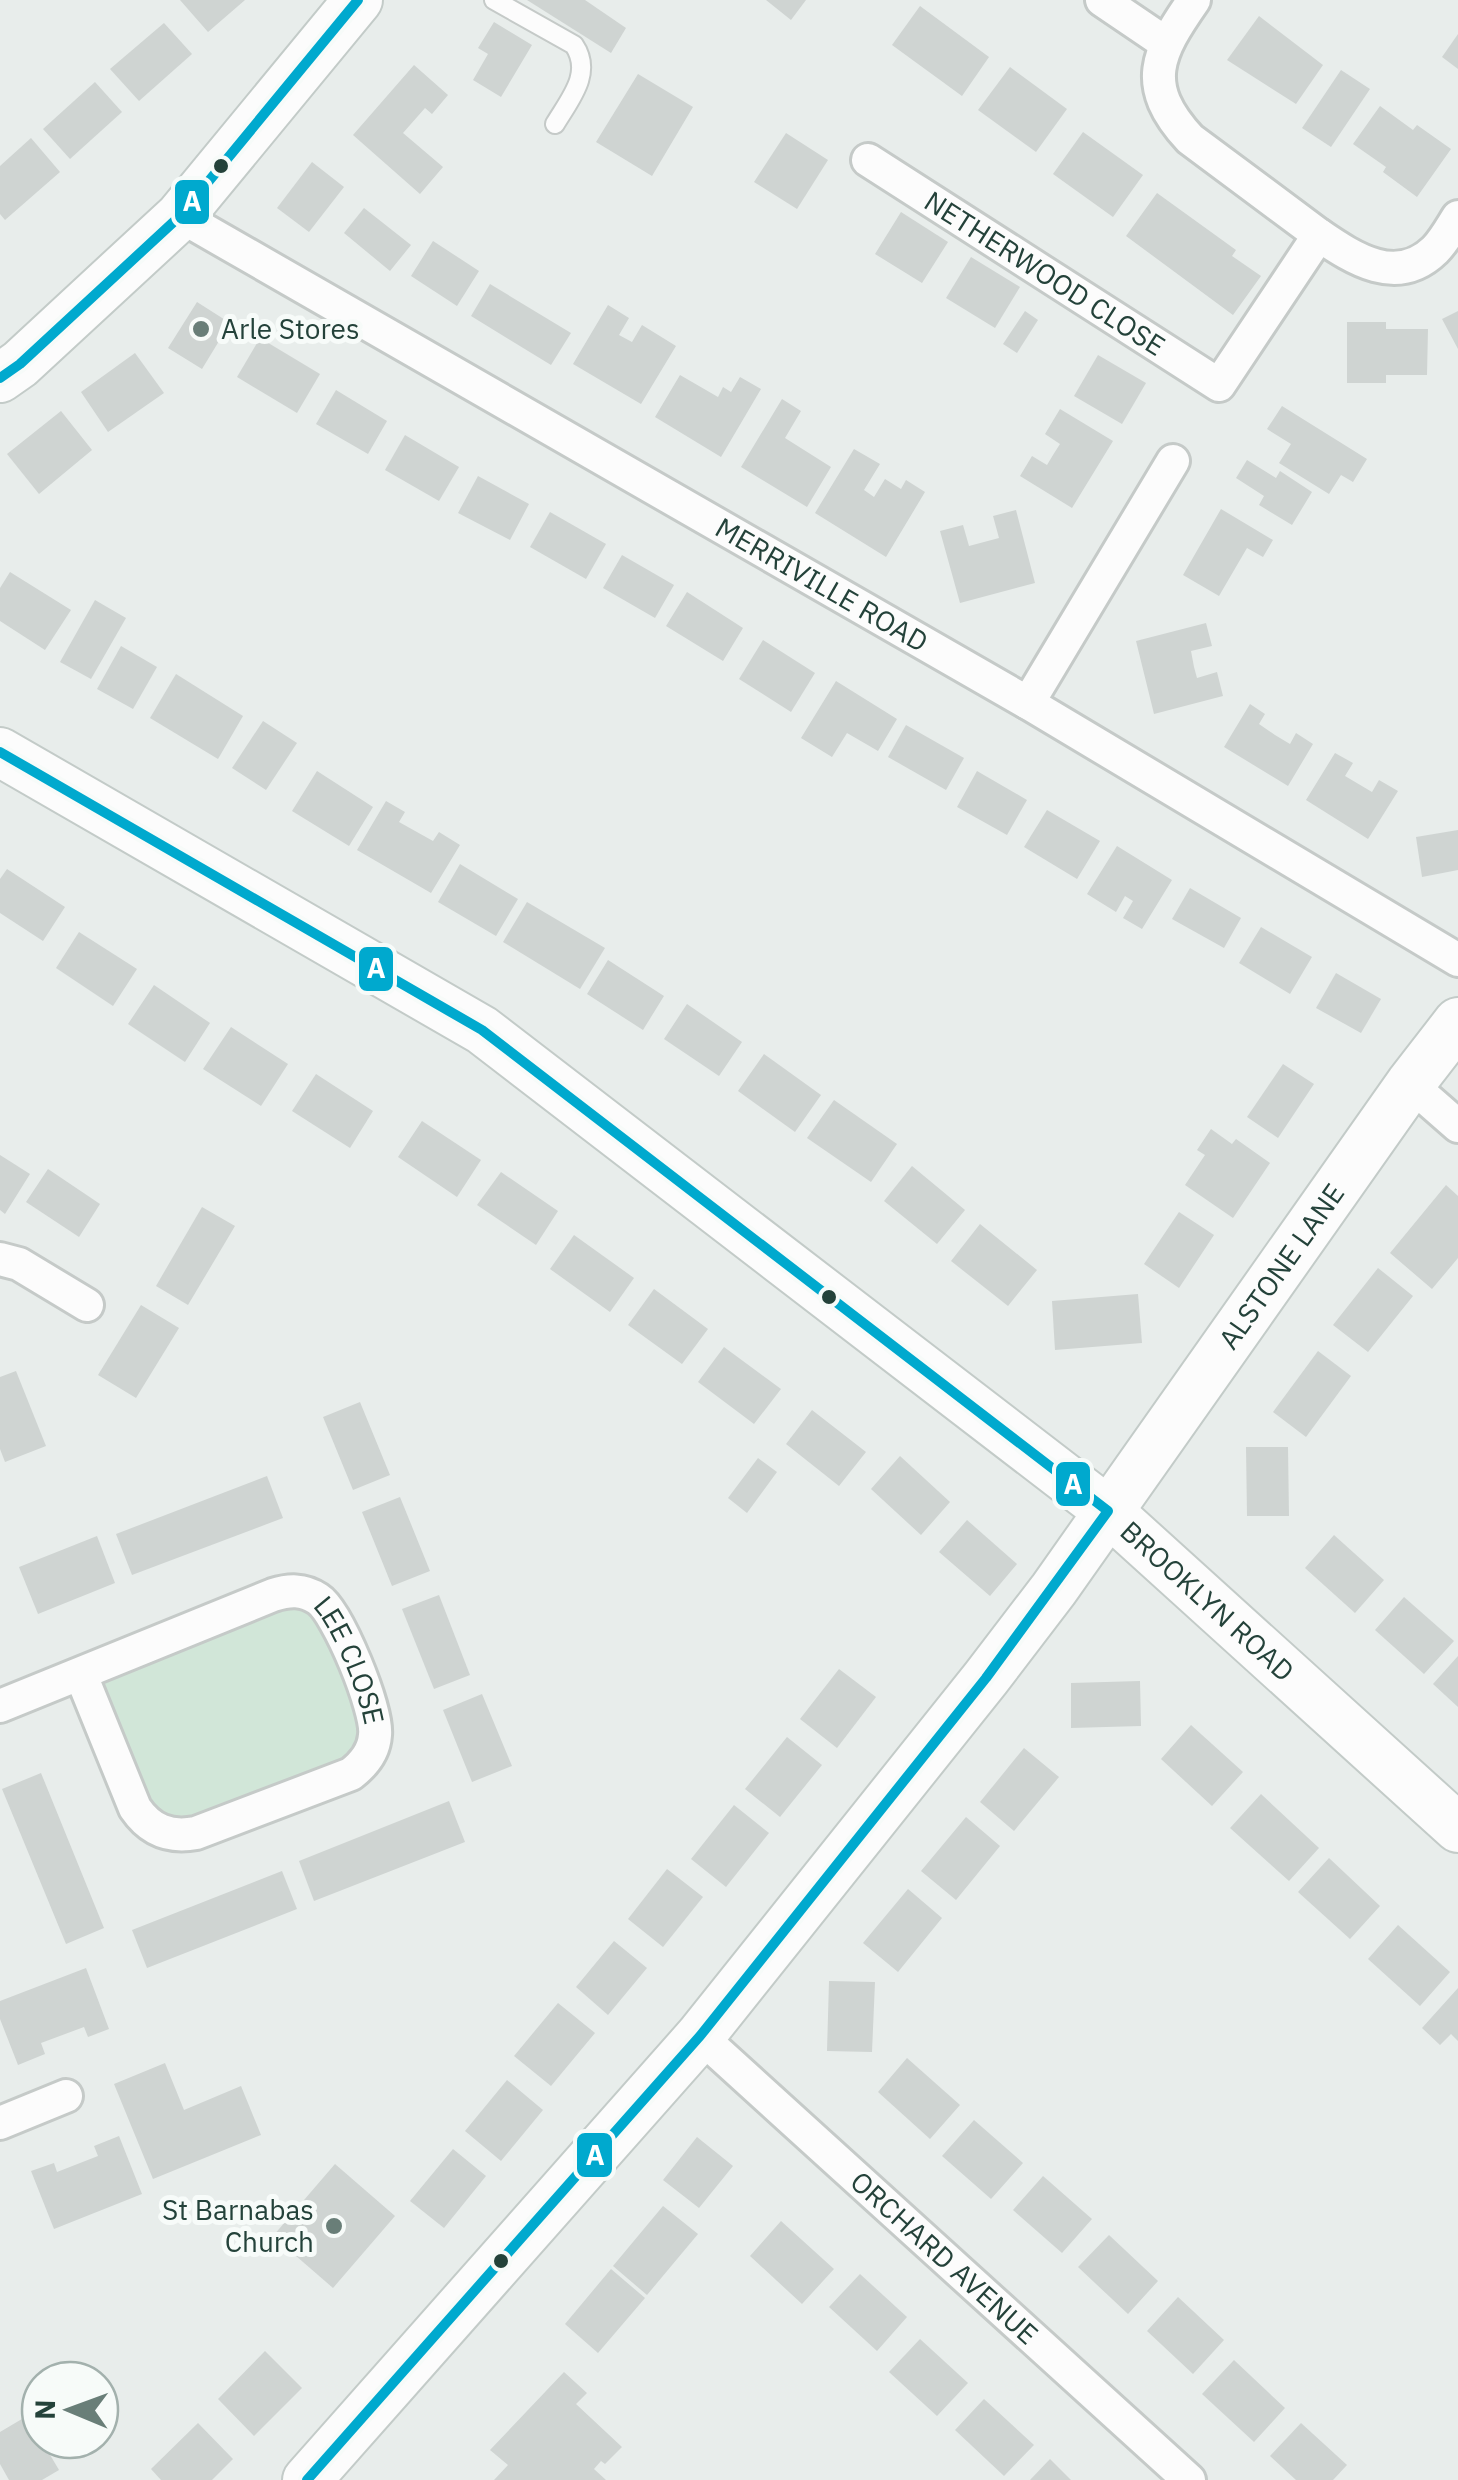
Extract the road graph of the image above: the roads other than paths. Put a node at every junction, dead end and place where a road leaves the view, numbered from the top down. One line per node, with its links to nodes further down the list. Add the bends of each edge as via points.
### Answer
1 (358, 0): 8 (street)
2 (494, 0): 6 (lane, via 574,45 581,56 577,86)
3 (1102, 0): 5 (street)
4 (1194, 0): 5 (street)
5 (1164, 42): 10 (street, via 1160,84 1176,124)
6 (555, 124)
7 (868, 160): 10 (street, NETHERWOOD CLOSE, via 1219,385)
8 (180, 216): 11 (street); 13 (street, MERRIVILLE ROAD)
9 (1458, 217): 10 (street, via 1435,250 1398,268 1365,264)
10 (1319, 235)
11 (0, 378)
12 (1173, 461): 13 (street)
13 (1028, 703): 15 (street, MERRIVILLE ROAD)
14 (0, 752): 21 (street, BROOKLYN ROAD, via 482,1030)
15 (1458, 960)
16 (1458, 1022): 17 (street, ALSTONE LANE)
17 (1410, 1084): 18 (street); 21 (street, ALSTONE LANE)
18 (1458, 1126)
19 (0, 1259): 20 (street)
20 (88, 1305)
21 (1108, 1511): 24 (street, BROOKLYN ROAD); 25 (street, ALSTONE LANE, via 986,1678)
22 (81, 1675): 22 (street, LEE CLOSE, via 134,1808 168,1834 196,1833 351,1774 374,1744 374,1715 333,1616 306,1592 273,1595); 23 (street, LEE CLOSE)
23 (0, 1706)
24 (1458, 1828)
25 (700, 2036): 28 (street, ALSTONE LANE); 29 (street, ORCHARD AVENUE)
26 (66, 2096): 27 (street)
27 (0, 2122)
28 (316, 2477)
29 (1189, 2480)

